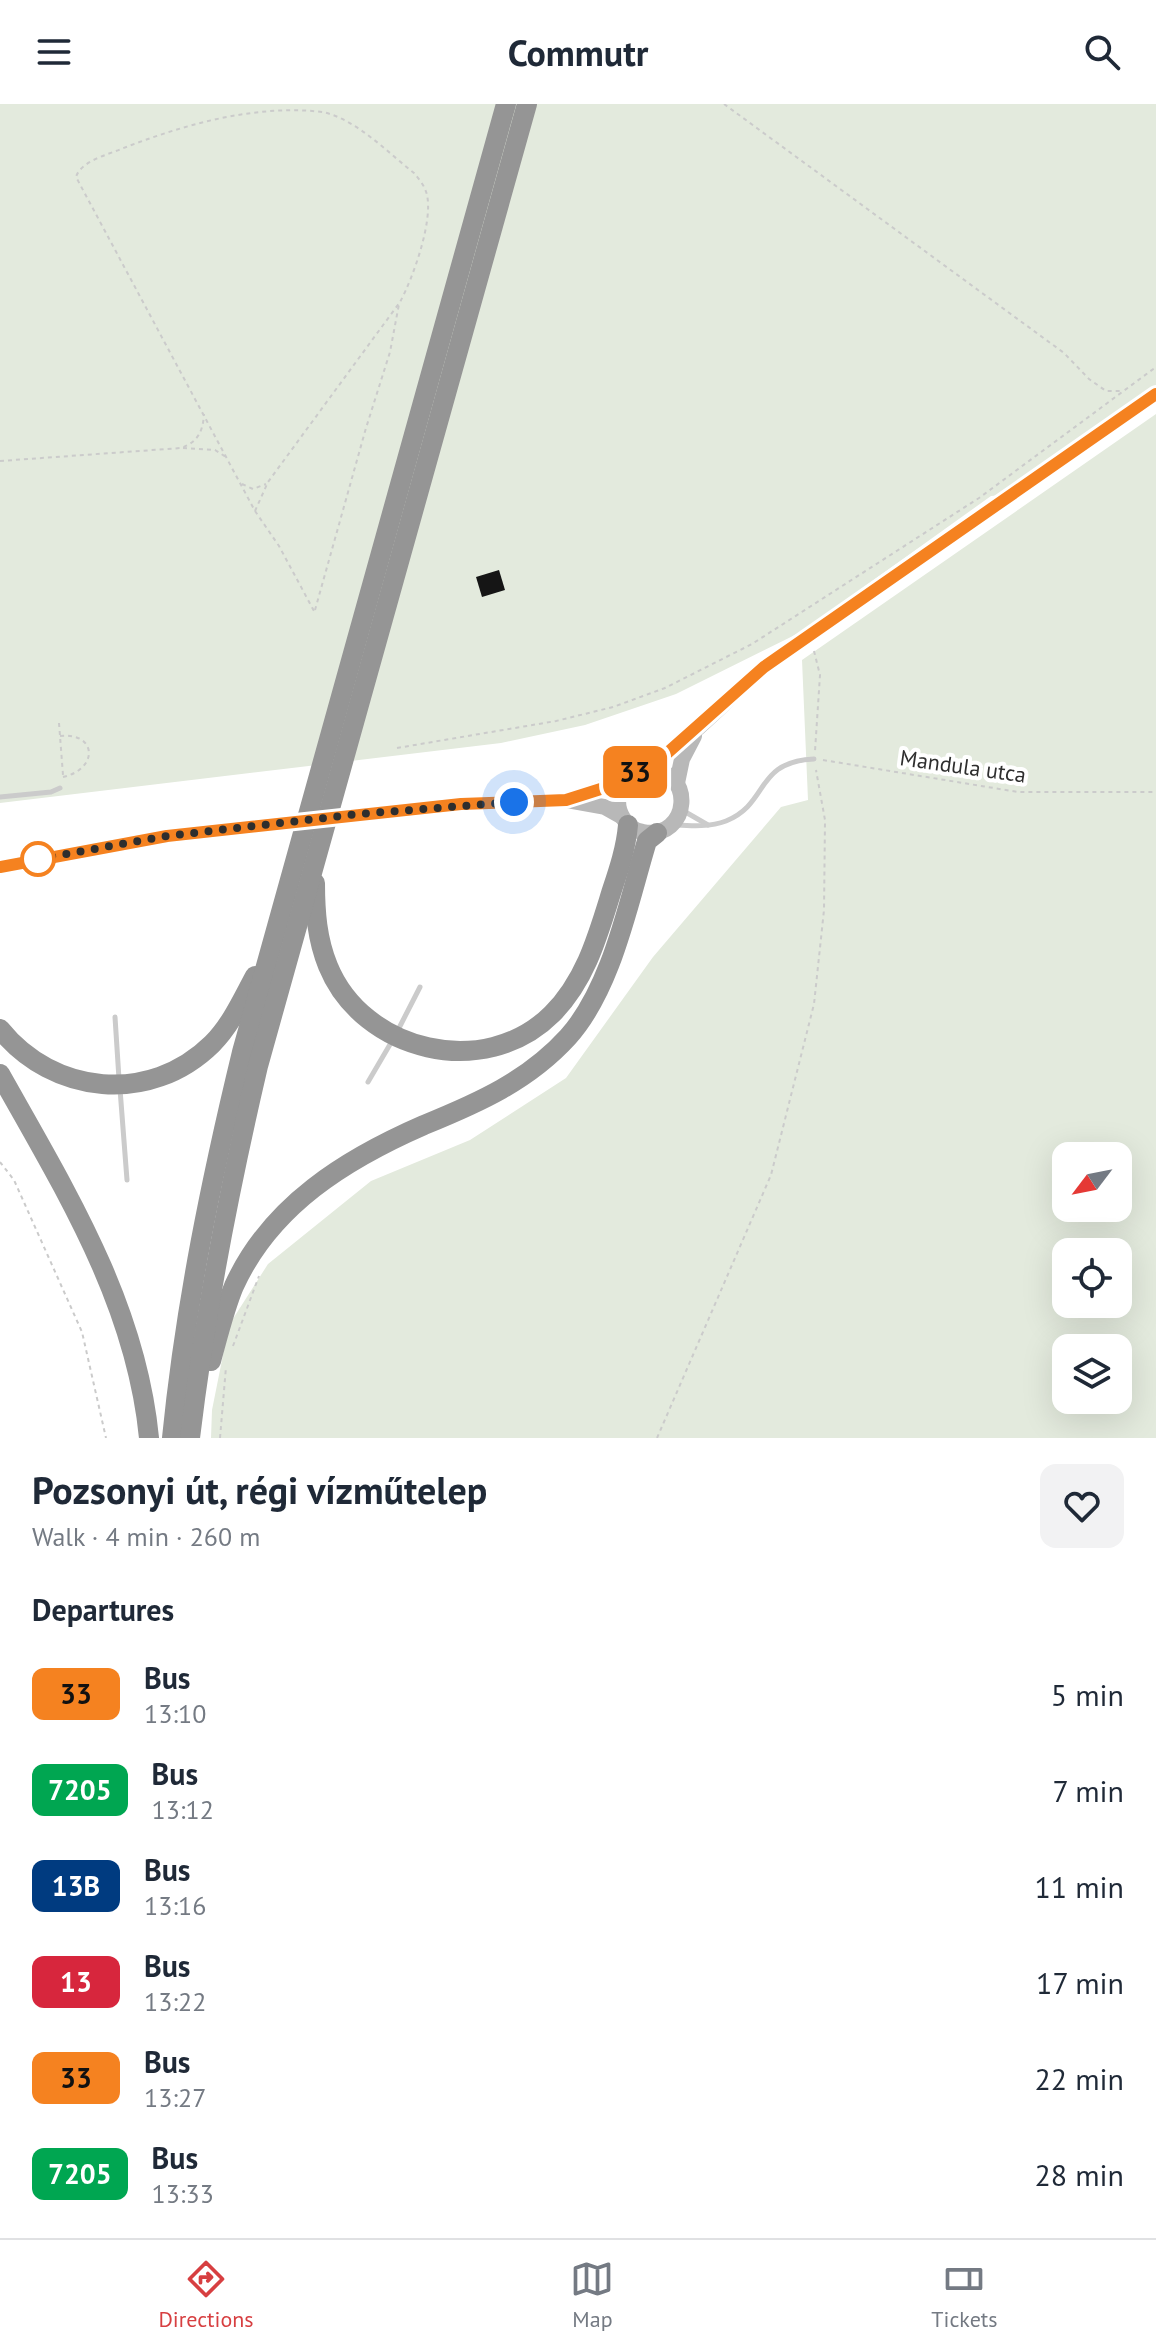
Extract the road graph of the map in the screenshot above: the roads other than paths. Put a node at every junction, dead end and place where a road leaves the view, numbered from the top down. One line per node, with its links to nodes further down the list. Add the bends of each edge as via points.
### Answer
1 (506, 104): 18 (highway)
2 (527, 104): 16 (highway)
3 (1156, 394): 4 (main road, via 764,667)
4 (697, 729): 6 (main road); 8 (main road)
5 (814, 759): 14 (lane, via 785,763 747,807 723,823)
6 (644, 769): 7 (main road); 8 (main road, via 663,771)
7 (627, 777): 11 (main road); 13 (main road, via 617,796)
8 (677, 783): 12 (main road)
9 (60, 788): 10 (lane)
10 (0, 797)
11 (566, 800): 13 (main road, via 605,807); 17 (main road, via 461,804 262,825 127,842)
12 (681, 809): 14 (lane); 15 (main road)
13 (624, 820): 15 (main road, via 637,831); 22 (highway, via 625,849 596,942 571,994 550,1017 523,1036 461,1052 433,1050)
14 (709, 825): 15 (lane)
15 (664, 829): 27 (highway, via 647,841 608,964 569,1035 507,1088 380,1145 311,1188 282,1215 235,1284)
16 (315, 856): 22 (highway, via 315,912 329,968 354,1006); 27 (highway, via 229,1189)
17 (0, 867)
18 (270, 948): 25 (highway, via 213,1043 174,1072); 29 (highway, via 214,1167)
19 (420, 987): 22 (lane)
20 (115, 1017): 25 (lane)
21 (0, 1029): 25 (highway, via 44,1068 85,1083)
22 (394, 1036): 24 (lane)
23 (0, 1074): 28 (highway, via 72,1202 115,1293 136,1360)
24 (368, 1082)
25 (120, 1086): 26 (lane)
26 (127, 1180)
27 (192, 1428)
28 (149, 1438)
29 (172, 1438)

